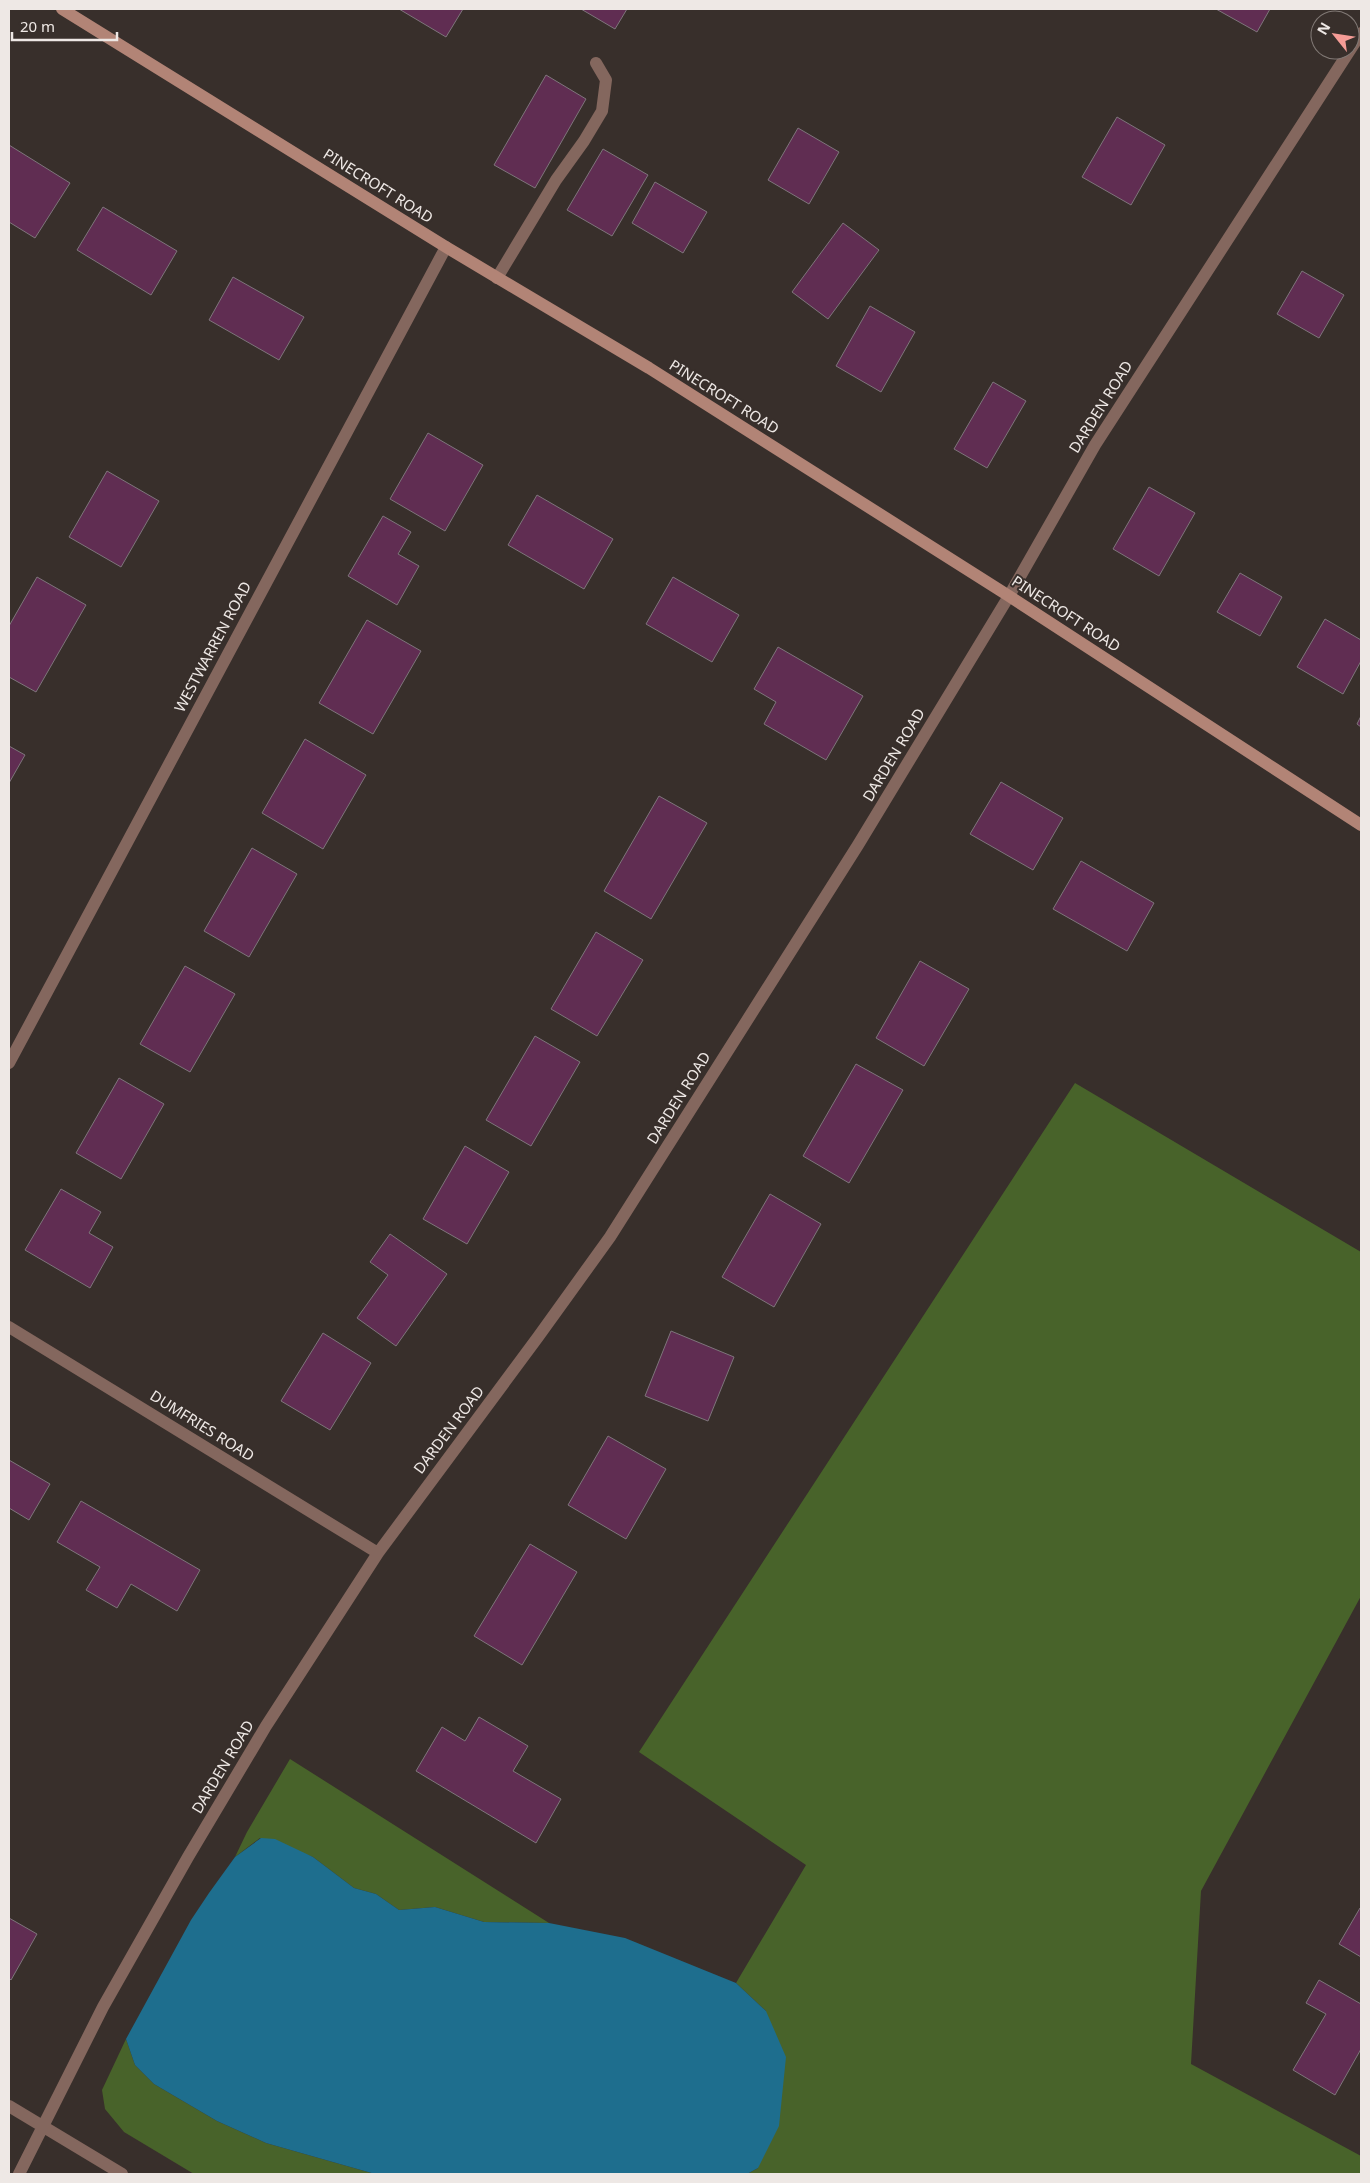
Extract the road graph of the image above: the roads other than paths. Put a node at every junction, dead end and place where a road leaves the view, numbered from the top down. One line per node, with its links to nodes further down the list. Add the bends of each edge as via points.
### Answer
1 (62, 9): 4 (street, PINECROFT ROAD)
2 (1361, 33): 6 (street, DARDEN ROAD, via 1095,445)
3 (596, 63): 5 (street, via 606,80 602,111)
4 (446, 248): 5 (street, PINECROFT ROAD); 8 (street, WESTWARREN ROAD)
5 (497, 278): 6 (street, PINECROFT ROAD, via 649,368)
6 (1009, 596): 7 (street, PINECROFT ROAD); 10 (street, DARDEN ROAD, via 858,845 610,1237)
7 (1361, 825)
8 (9, 1063)
9 (9, 1327): 10 (street, DUMFRIES ROAD)
10 (378, 1553): 12 (street, DARDEN ROAD, via 266,1726 188,1857 103,2007)
11 (9, 2106): 12 (street)
12 (43, 2128): 13 (street, DARDEN ROAD); 14 (street)
13 (19, 2174)
14 (122, 2174)

